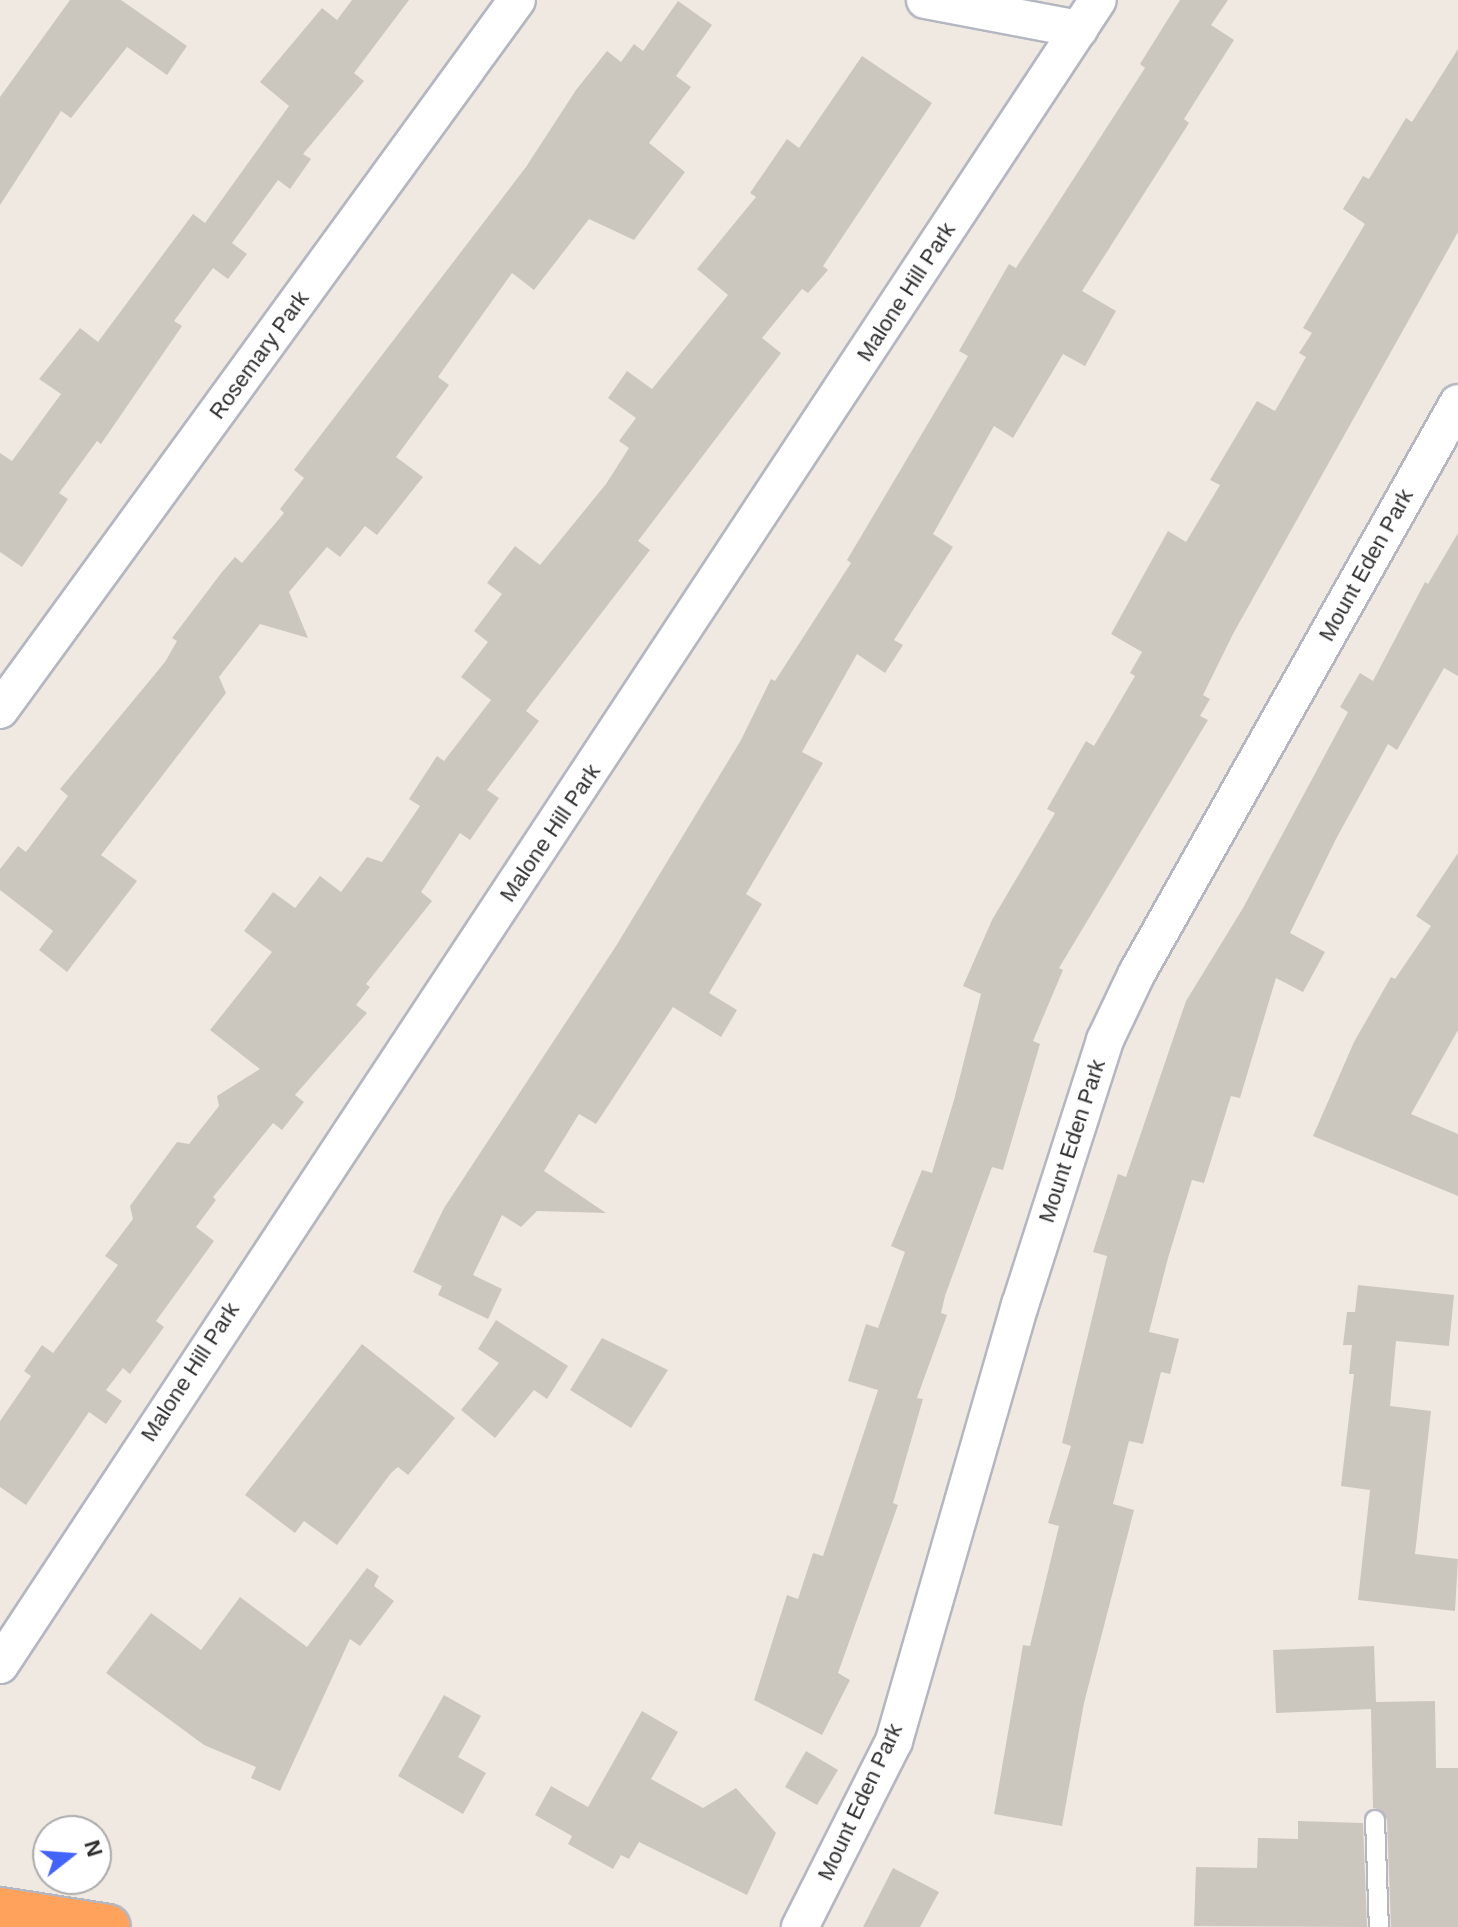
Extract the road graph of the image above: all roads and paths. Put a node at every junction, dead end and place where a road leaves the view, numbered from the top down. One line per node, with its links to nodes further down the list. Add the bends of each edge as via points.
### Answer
1 (517, 0): 5 (street, Rosemary Park)
2 (925, 0): 3 (street)
3 (1088, 14): 6 (street, Malone Hill Park)
4 (1458, 403): 10 (street, Mount Eden Park, via 1144,960 1105,1040 1020,1305 894,1741)
5 (0, 710)
6 (0, 1665)
7 (1375, 1820): 11 (lane)
8 (0, 1910): 9 (highway)
9 (108, 1927)
10 (800, 1927)
11 (1379, 1927)

